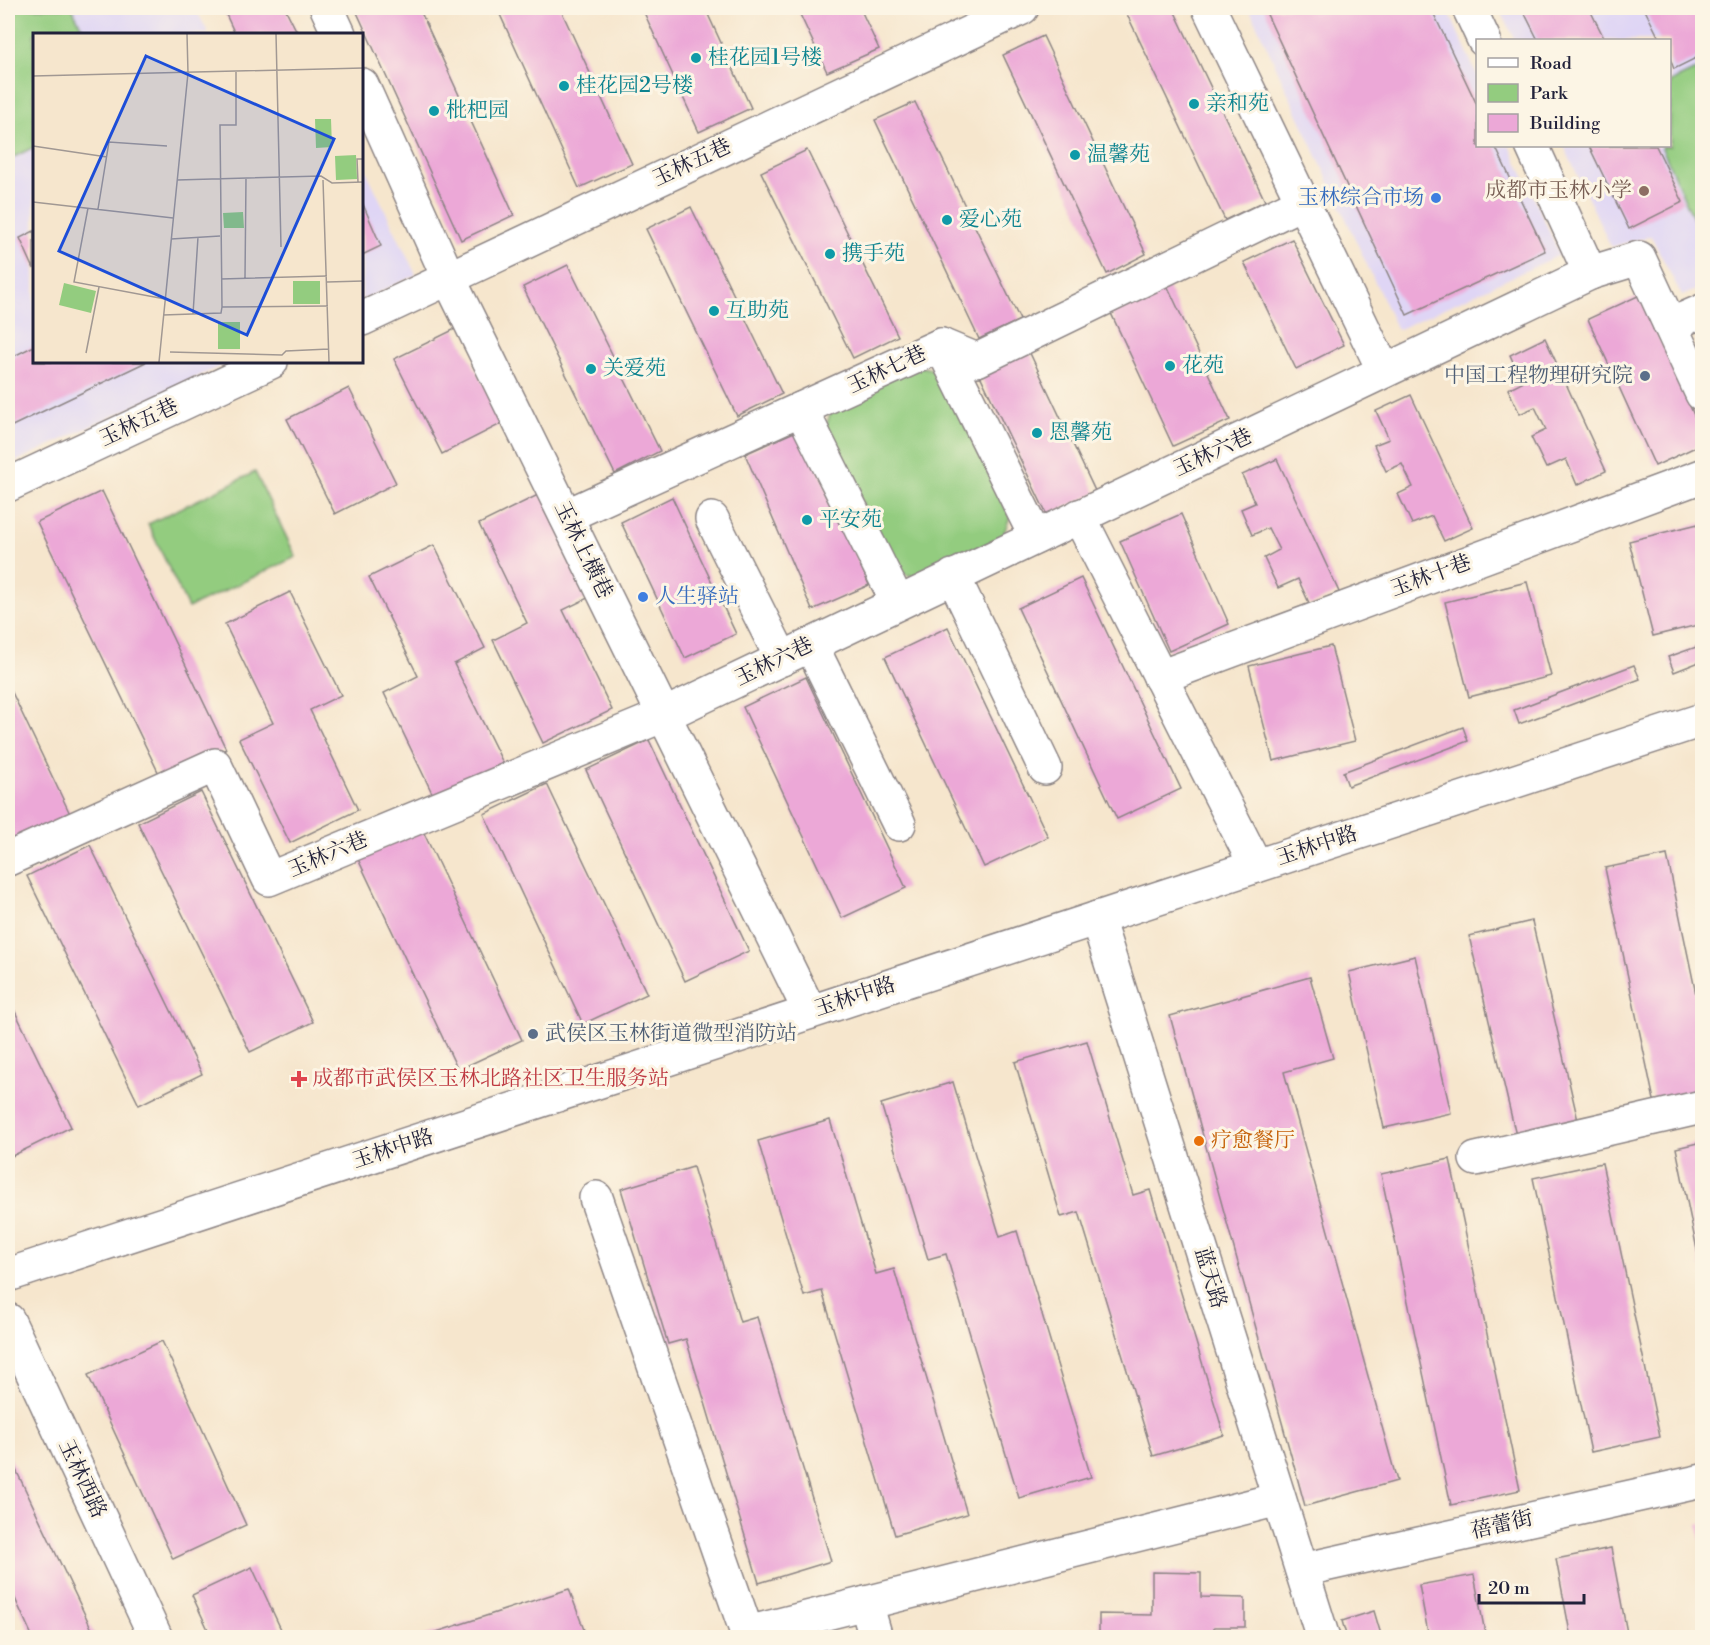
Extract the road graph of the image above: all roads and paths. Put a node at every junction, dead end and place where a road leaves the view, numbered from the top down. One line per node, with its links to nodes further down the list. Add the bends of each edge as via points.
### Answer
1 (327, 8): 5 (street)
2 (1022, 8): 11 (street, 玉林五巷)
3 (1209, 8): 9 (street)
4 (1469, 8): 6 (street)
5 (339, 33)
6 (1484, 39)
7 (363, 87): 11 (street, 玉林上横巷)
8 (1532, 147): 10 (street)
9 (1303, 202): 15 (street, 玉林七巷, via 977,360); 17 (street)
10 (1590, 273): 14 (street, 玉林六巷, via 1639,258); 17 (street, 玉林六巷)
11 (449, 279): 13 (street, 玉林五巷); 22 (street, 玉林上横巷)
12 (1702, 311): 14 (street)
13 (363, 320)
14 (1670, 325): 18 (street)
15 (941, 345): 19 (street, 玉林七巷); 25 (street)
16 (269, 363): 21 (street, 玉林五巷)
17 (1384, 371): 23 (street, 玉林六巷)
18 (1702, 394)
19 (801, 409): 22 (street, 玉林七巷); 27 (street)
20 (1702, 476): 30 (street, 玉林十巷)
21 (8, 484)
22 (566, 516): 31 (street, 玉林上横巷)
23 (1079, 516): 25 (street, 玉林六巷); 30 (street)
24 (712, 519): 29 (street)
25 (1036, 537): 26 (street, 玉林六巷)
26 (953, 576): 27 (street, 玉林六巷); 33 (street)
27 (898, 603): 28 (street, 玉林六巷)
28 (811, 645): 29 (street, 玉林六巷); 34 (street)
29 (782, 659): 31 (street, 玉林六巷)
30 (1160, 677): 36 (street)
31 (664, 715): 35 (street, 玉林六巷, via 269,879 215,765); 38 (street, 玉林上横巷)
32 (1702, 720): 36 (street, 玉林中路)
33 (1045, 768)
34 (899, 824)
35 (8, 859)
36 (1256, 866): 37 (street, 玉林中路)
37 (1097, 918): 38 (street, 玉林中路); 45 (street, 蓝天路)
38 (810, 1012): 42 (street, 玉林中路)
39 (1702, 1107): 40 (street)
40 (1476, 1159)
41 (596, 1197): 47 (street, via 747,1633)
42 (8, 1275)
43 (8, 1320): 48 (street, 玉林西路)
44 (1702, 1481): 46 (street, 蓓蕾街)
45 (1279, 1499): 46 (street, 蓝天路); 47 (street)
46 (1302, 1570): 50 (street, 蓝天路)
47 (866, 1603): 49 (street)
48 (156, 1638)
49 (876, 1638)
50 (1323, 1638)

